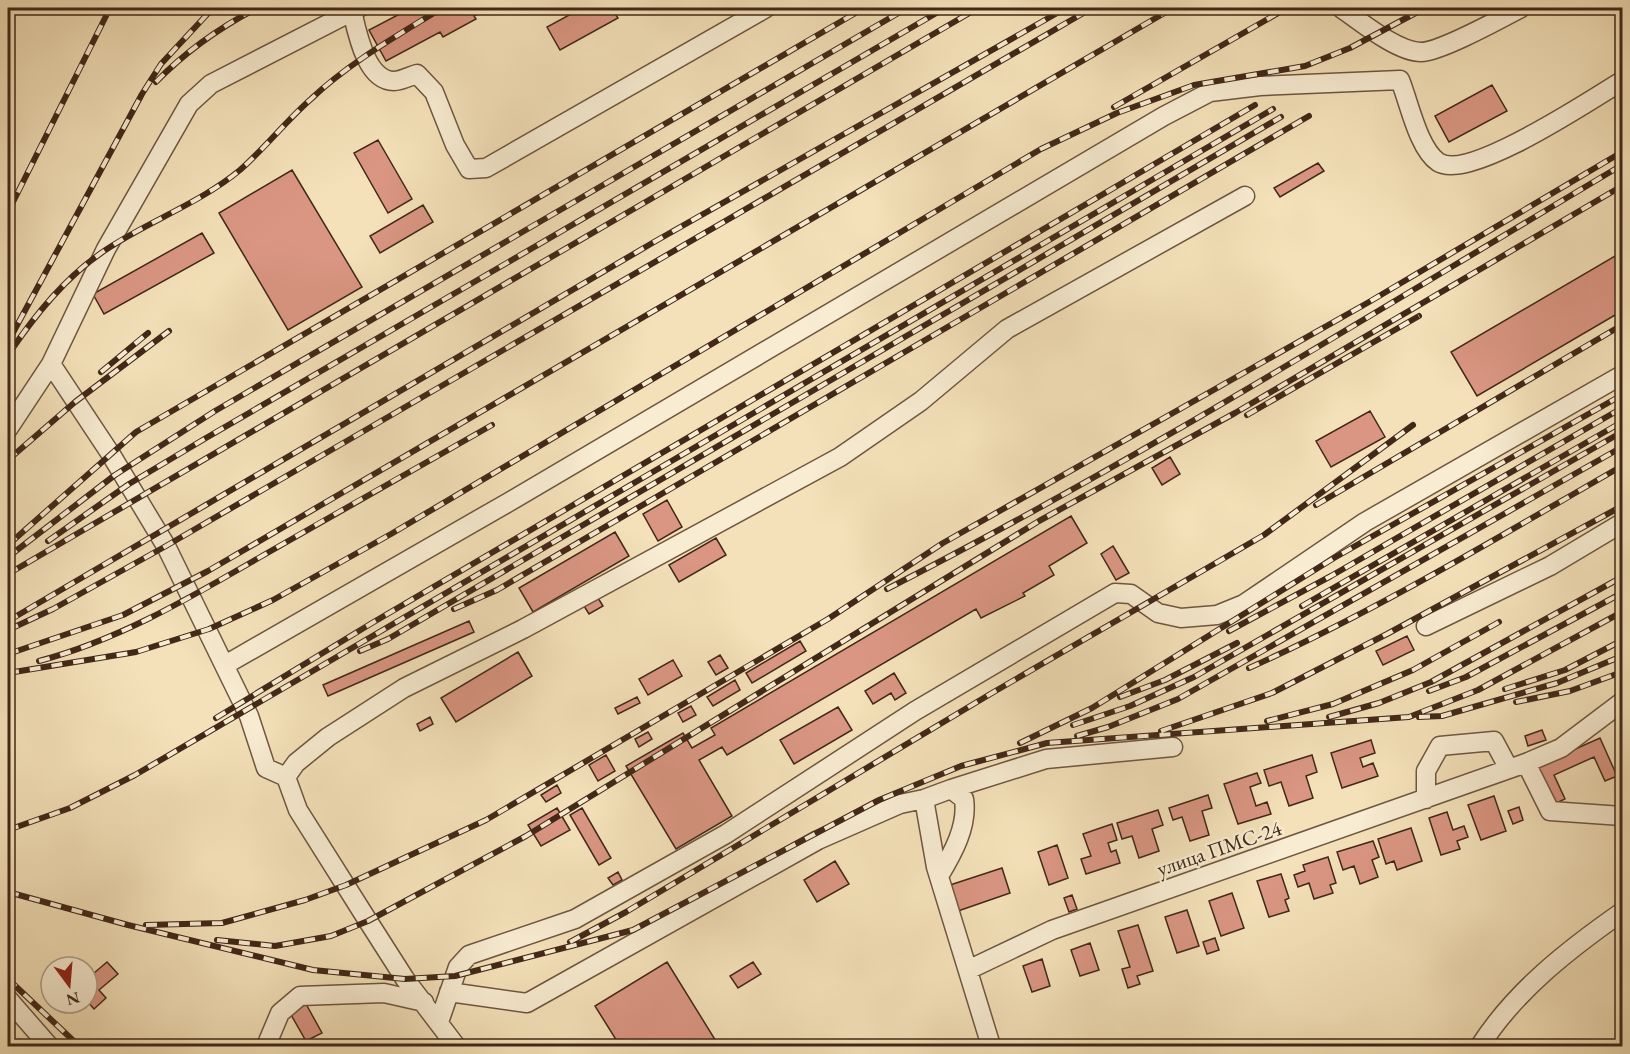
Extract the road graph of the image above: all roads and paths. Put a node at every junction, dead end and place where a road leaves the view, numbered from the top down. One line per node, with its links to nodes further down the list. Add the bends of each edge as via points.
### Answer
1 (766, 8): 4 (street, via 486,168 469,169 434,92 417,74 395,81 384,79 364,57)
2 (1341, 8): 5 (street)
3 (1521, 8): 5 (street, via 1479,31 1422,52)
4 (355, 9): 9 (street, via 211,84 189,104 106,249)
5 (1406, 49): 6 (street)
6 (1400, 80): 7 (street, via 1425,147 1440,163 1462,166 1506,149); 14 (street, via 1210,92)
7 (1623, 81)
8 (1245, 196): 18 (street, via 1007,329 921,401 840,457 404,688 328,737 296,763)
9 (51, 364): 11 (street); 14 (street, via 166,546)
10 (1623, 375): 26 (street, via 1365,522 1244,604 1217,615 1180,618 1158,613 1131,594 1115,593 915,711 726,834 585,914 469,955 458,967)
11 (8, 429)
12 (1623, 523): 13 (street, via 1550,566)
13 (1426, 627)
14 (225, 665): 18 (street, via 249,716 266,768)
15 (1623, 702): 17 (street, улица ПМС-24, via 1561,748)
16 (1173, 747): 19 (street, via 1046,759)
17 (1517, 766): 21 (street, улица ПМС-24); 21 (street, via 1494,741 1440,746 1426,771); 22 (street, via 1550,811)
18 (286, 777): 28 (street, via 298,810 405,979)
19 (951, 789): 20 (street); 23 (street, via 964,799 966,813 953,852)
20 (924, 799): 23 (street); 26 (street, via 900,804 818,840 527,1003)
21 (1426, 799): 25 (street, улица ПМС-24, via 1052,930)
22 (1623, 816)
23 (939, 876): 25 (street)
24 (1623, 912): 34 (street, via 1574,946 1498,1018)
25 (968, 970): 33 (street)
26 (449, 992): 29 (street)
27 (8, 999): 30 (street)
28 (424, 1002): 29 (street); 31 (street, via 384,993 300,996 280,1013)
29 (439, 1022): 32 (street)
30 (49, 1047)
31 (266, 1047)
32 (456, 1047)
33 (991, 1047)
34 (1480, 1047)

